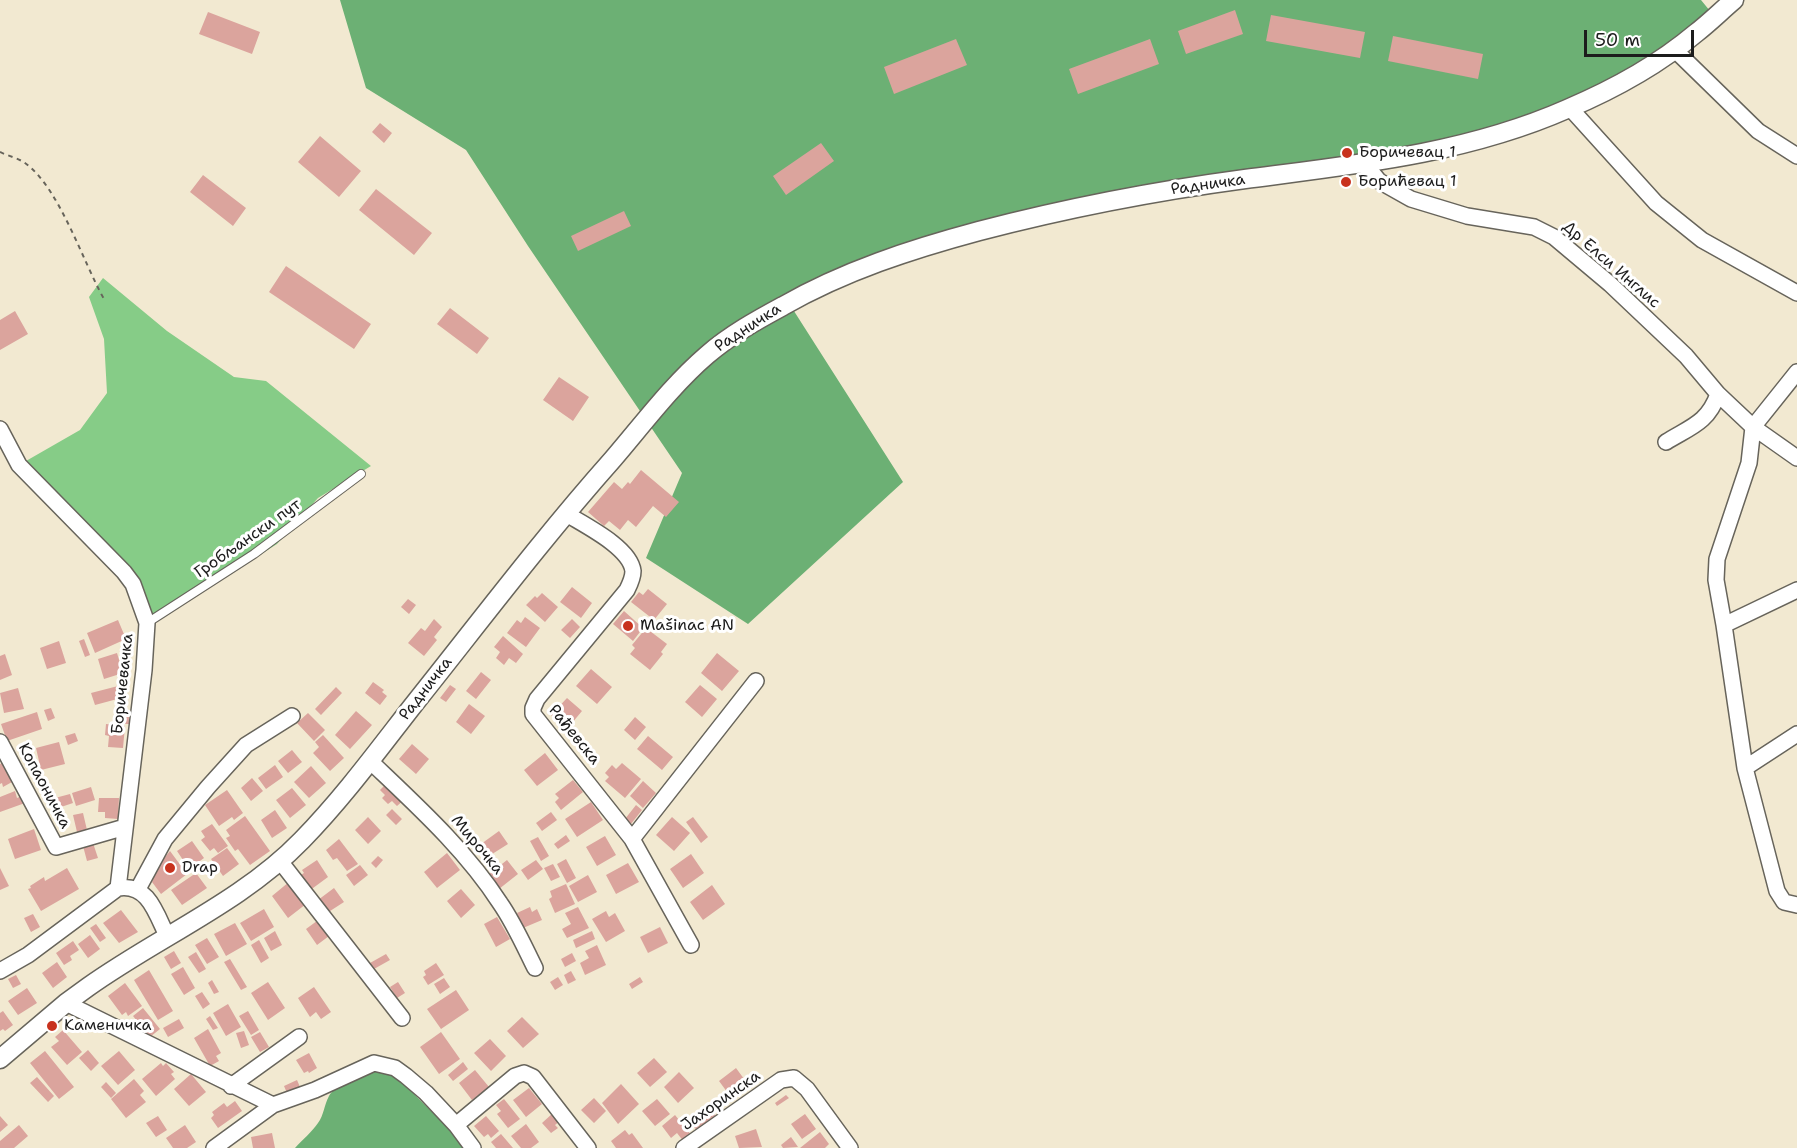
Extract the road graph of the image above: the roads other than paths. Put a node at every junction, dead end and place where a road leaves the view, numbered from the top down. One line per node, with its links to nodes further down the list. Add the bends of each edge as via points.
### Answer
1 (1734, 0): 2 (street, Радничка)
2 (1675, 50): 3 (street, Радничка); 4 (street, via 1758,131)
3 (1570, 108): 5 (street, Радничка, via 1459,144); 6 (street, via 1679,222 1702,240)
4 (1797, 156)
5 (1365, 164): 8 (street, Др Елси Инглис, via 1379,181 1411,199 1467,216 1534,228 1554,237 1686,356); 14 (street, Радничка, via 1097,203 932,244 845,276 765,316 705,357)
6 (1797, 293)
7 (1797, 372): 9 (street)
8 (1718, 394): 9 (street, Др Елси Инглис); 11 (street, via 1705,418)
9 (1753, 427): 12 (street, Др Елси Инглис); 17 (street, via 1749,463 1717,559 1716,580)
10 (0, 429): 16 (street, Боричевачка, via 19,465 124,572 133,584)
11 (1666, 442)
12 (1797, 458)
13 (361, 474): 16 (lane, Гробљански пут, via 254,554)
14 (565, 513): 22 (street, Радничка); 25 (street, Рађевска, via 622,553 633,570 632,579 537,699 533,714)
15 (1797, 590): 17 (street)
16 (147, 623): 24 (street, Боричевачка)
17 (1724, 625): 23 (street)
18 (756, 681): 25 (street)
19 (292, 716): 28 (street, via 246,745 165,839)
20 (1797, 734): 23 (street)
21 (0, 742): 24 (street, Копаоничка, via 56,847)
22 (370, 761): 26 (street, Радничка); 32 (street, Мирочка, via 435,823 482,878 504,909)
23 (1745, 768): 29 (street, via 1777,891 1784,902)
24 (125, 827): 27 (street, Боричевачка)
25 (632, 839): 31 (street, Рађевска)
26 (280, 861): 30 (street, Радничка); 35 (street)
27 (118, 888): 28 (street); 33 (street, via 28,955)
28 (138, 889): 30 (street, via 148,898)
29 (1797, 905)
30 (167, 936): 34 (street, Радничка)
31 (691, 945)
32 (535, 968)
33 (0, 971)
34 (66, 1003): 37 (street, Радничка); 38 (street)
35 (402, 1017)
36 (299, 1037): 38 (street)
37 (0, 1059)
38 (231, 1086): 39 (street)
39 (273, 1105): 40 (street, via 374,1063 385,1064 426,1093); 41 (street)
40 (456, 1125): 42 (street); 43 (street, via 514,1076 524,1073 533,1077)
41 (214, 1148)
42 (473, 1148)
43 (588, 1148)
44 (684, 1148): 45 (street, Јахоринска, via 781,1080 794,1078 807,1089)
45 (850, 1148)

